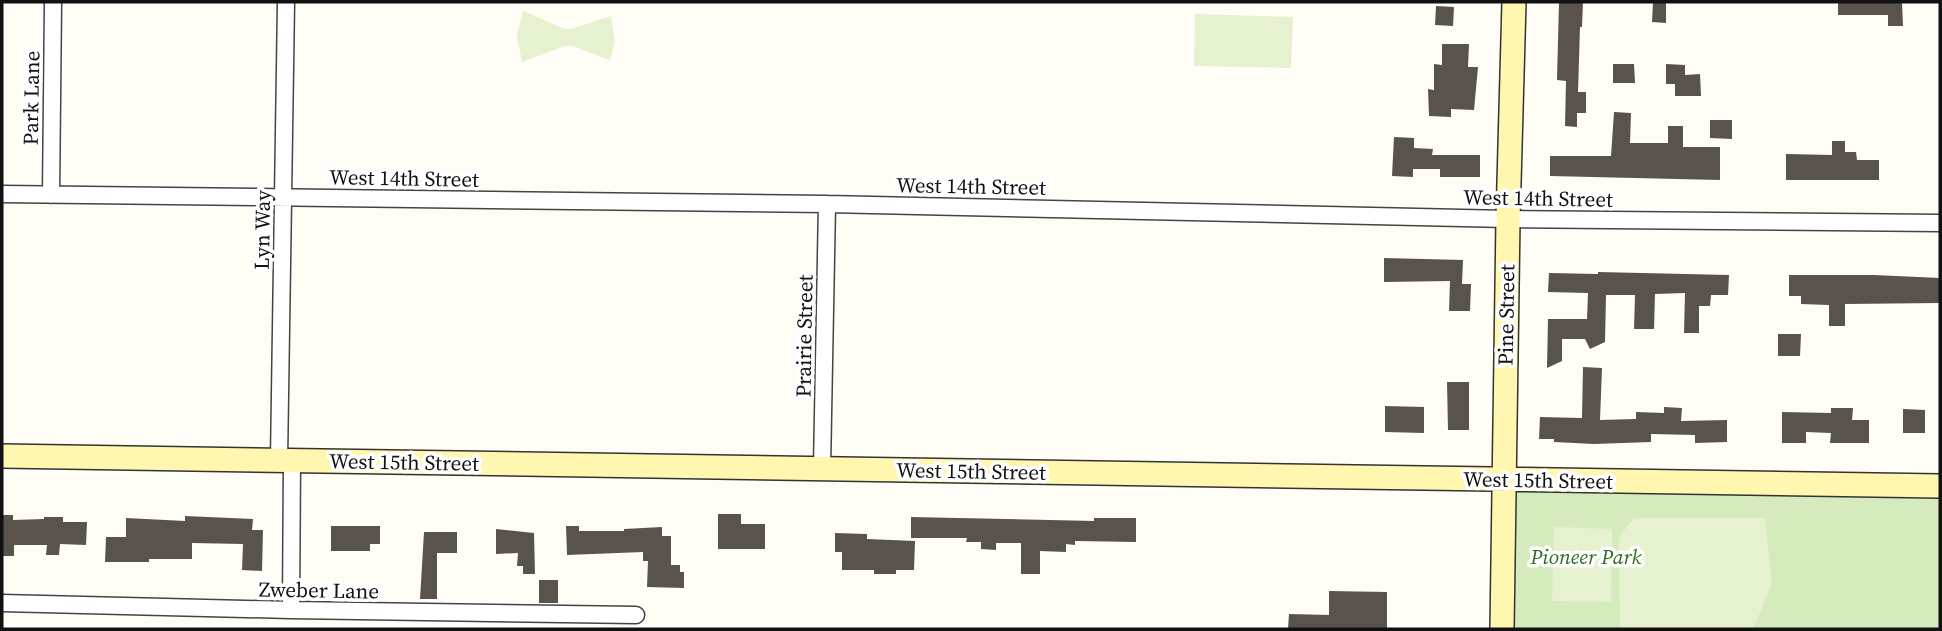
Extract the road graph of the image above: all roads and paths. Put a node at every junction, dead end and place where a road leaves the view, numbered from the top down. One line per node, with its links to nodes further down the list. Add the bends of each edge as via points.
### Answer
1 (53, 2): 5 (street, Park Lane)
2 (286, 2): 6 (street, Lyn Way)
3 (1514, 2): 8 (street, Pine Street)
4 (2, 194): 5 (street, West 14th Street)
5 (51, 195): 6 (street, West 14th Street)
6 (283, 198): 7 (street, West 14th Street); 11 (street, Lyn Way)
7 (827, 204): 8 (street, West 14th Street); 12 (street, Prairie Street)
8 (1508, 219): 9 (street, West 14th Street); 13 (street, Pine Street)
9 (1940, 223)
10 (2, 456): 11 (street, West 15th Street)
11 (285, 460): 12 (street, West 15th Street); 16 (street, Lyn Way)
12 (822, 468): 13 (street, West 15th Street)
13 (1504, 480): 14 (street, West 15th Street); 18 (street, Pine Street)
14 (1940, 485)
15 (2, 603): 16 (street, Zweber Lane)
16 (291, 611): 17 (street, Zweber Lane)
17 (636, 615)
18 (1502, 629)

